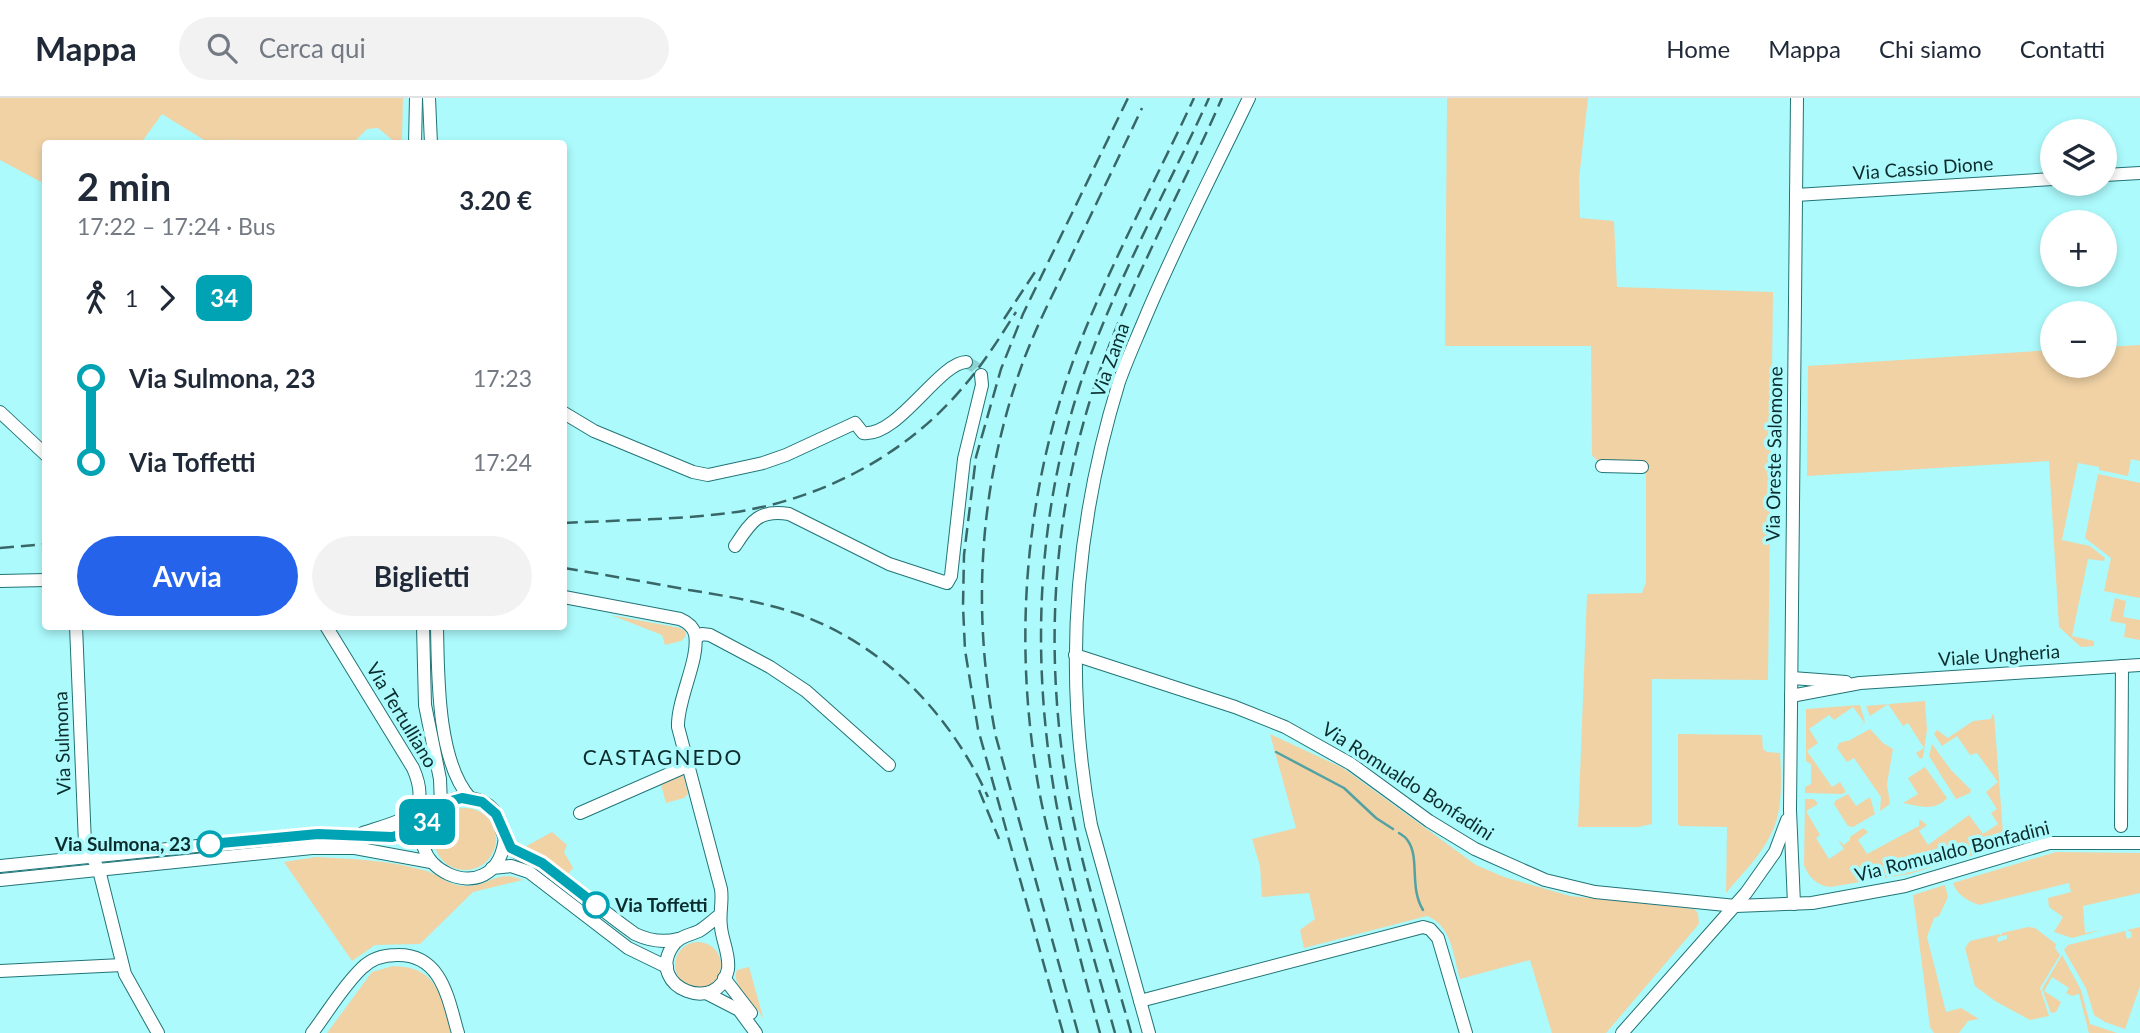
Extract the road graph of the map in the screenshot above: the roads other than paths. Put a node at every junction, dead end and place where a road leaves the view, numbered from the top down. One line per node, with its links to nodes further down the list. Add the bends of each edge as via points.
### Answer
1 (416, 98): 5 (street)
2 (429, 98): 6 (street)
3 (1249, 98): 27 (street, Via Zama, via 1164,274 1120,380 1084,534)
4 (1797, 98): 10 (street, Via Oreste Salomone)
5 (415, 140)
6 (431, 140)
7 (2140, 173): 8 (street)
8 (2117, 175)
9 (2040, 180): 10 (street, Via Cassio Dione)
10 (1796, 195): 30 (street, Via Oreste Salomone)
11 (966, 362): 14 (street, via 952,366 920,399 872,434 863,433 855,423 786,455 708,475 594,431)
12 (981, 375): 18 (street, via 947,583 889,564 789,514 755,518)
13 (0, 412): 15 (street)
14 (567, 415)
15 (42, 451)
16 (1602, 466): 17 (street)
17 (1642, 467)
18 (735, 546)
19 (42, 580): 20 (street)
20 (0, 581)
21 (567, 598): 26 (street, via 680,619 691,626)
22 (76, 630): 44 (street, Via Sulmona, via 85,844)
23 (328, 630): 41 (street, Via Tertulliano, via 413,768 421,792 418,806 407,816)
24 (423, 630): 36 (street, via 425,705)
25 (437, 630): 35 (street, via 442,718 453,770)
26 (696, 638): 33 (street, via 710,635 781,674); 34 (street, via 677,718)
27 (1075, 655): 50 (street, Via Romualdo Bonfadini, via 1285,727 1351,764 1451,835 1530,874 1595,892); 63 (street, Via Zama, via 1075,713 1084,792)
28 (2140, 665): 29 (street, Viale Ungheria)
29 (2122, 666): 31 (street, Viale Ungheria); 39 (street)
30 (1791, 678): 31 (street, Viale Ungheria); 32 (street, Via Oreste Salomone)
31 (1860, 683): 32 (street, Viale Ungheria)
32 (1791, 696): 37 (street, Via Oreste Salomone)
33 (889, 765)
34 (687, 766): 38 (street); 53 (street, via 720,889)
35 (470, 798): 36 (street); 42 (street, via 490,807)
36 (441, 805): 40 (street)
37 (1790, 810): 51 (street); 52 (street, via 1775,852)
38 (580, 813)
39 (2121, 826)
40 (425, 828): 41 (street, via 392,837); 45 (street)
41 (360, 834): 44 (street, via 305,835)
42 (505, 836): 47 (street, via 501,856); 56 (street, via 516,852 542,863 635,934 662,942)
43 (2140, 843): 51 (street, Via Romualdo Bonfadini, via 2054,843 1895,888)
44 (92, 856): 46 (street); 48 (street, Via Sulmona)
45 (431, 862): 47 (street, via 443,873 460,878 477,877); 48 (street, via 333,847)
46 (0, 866)
47 (492, 868): 59 (street, via 511,866 529,872 628,948)
48 (99, 870): 49 (street); 58 (street, Via Sulmona)
49 (0, 880)
50 (1693, 902): 52 (street, Via Romualdo Bonfadini); 55 (street, via 1707,911)
51 (1794, 904): 52 (street, Via Romualdo Bonfadini)
52 (1736, 906): 55 (street)
53 (720, 915): 54 (street); 57 (street)
54 (694, 933): 56 (street); 57 (street, via 713,937)
55 (1706, 936): 69 (street)
56 (679, 939): 59 (street, via 669,953)
57 (725, 950): 61 (street, via 728,965)
58 (122, 965): 60 (street); 64 (street, Via Sulmona)
59 (667, 967): 62 (street, via 680,988)
60 (0, 971)
61 (724, 978): 62 (street); 62 (street, via 751,1013 756,1033 739,1010)
62 (706, 993)
63 (1140, 1001): 67 (street, Via Zama); 68 (street, via 1423,927 1438,938)
64 (158, 1033)
65 (312, 1033): 66 (street, via 362,968 382,956 405,955 422,960 441,978)
66 (458, 1033)
67 (1149, 1033)
68 (1466, 1033)
69 (1622, 1033)

